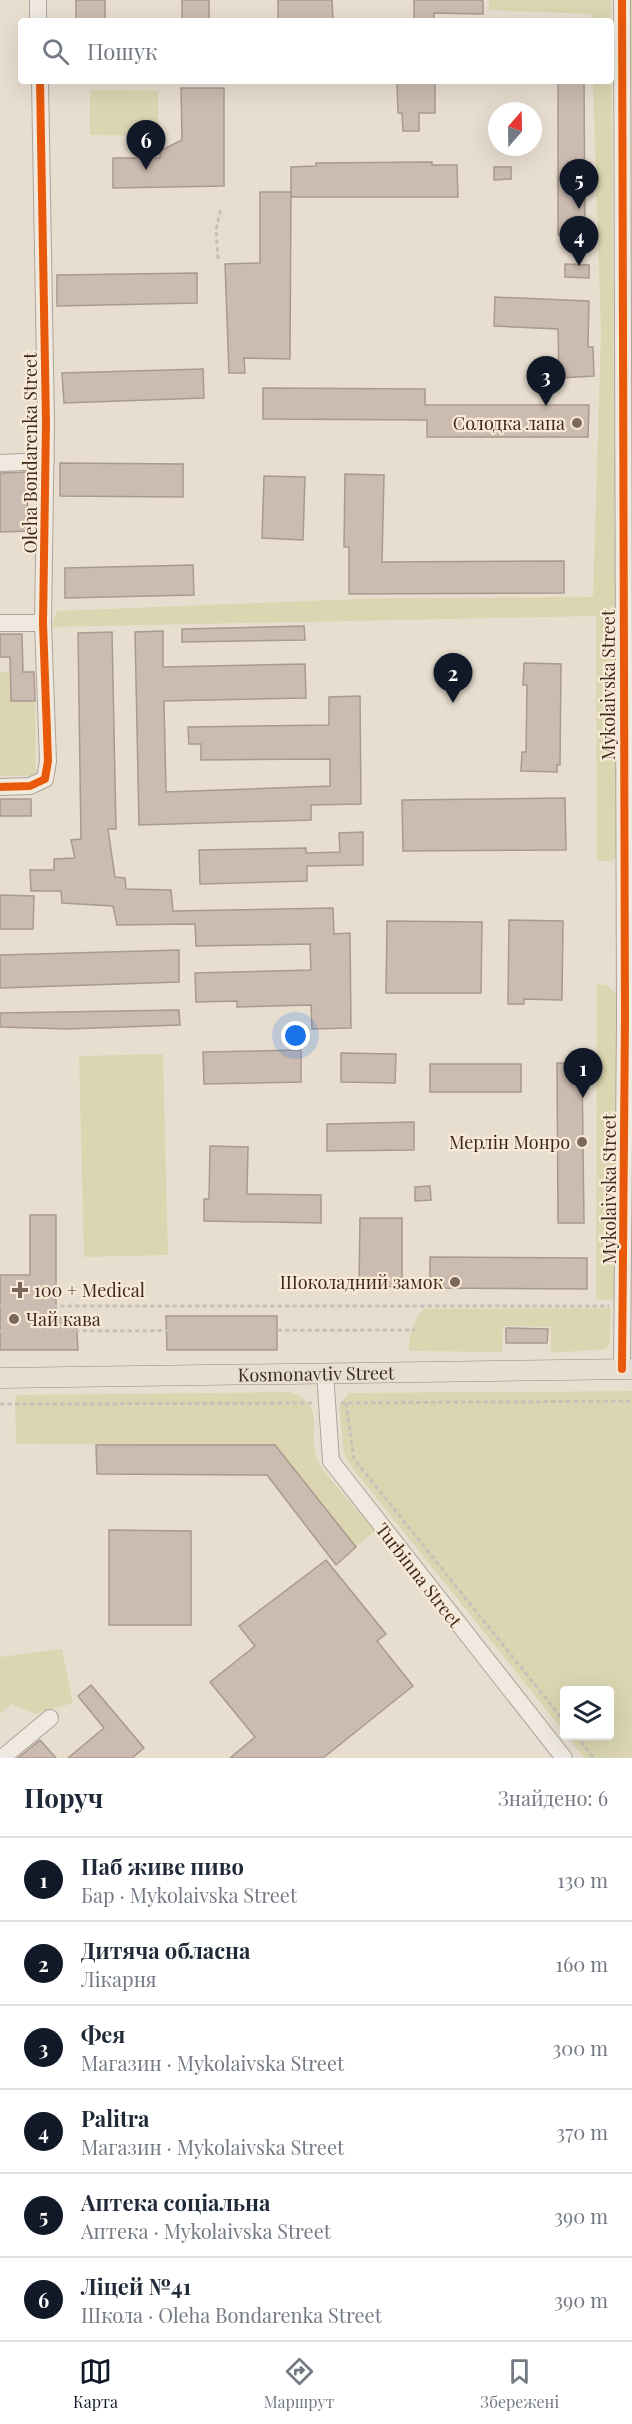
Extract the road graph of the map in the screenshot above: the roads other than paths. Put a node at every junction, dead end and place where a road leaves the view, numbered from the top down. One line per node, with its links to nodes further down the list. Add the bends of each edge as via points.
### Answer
1 (38, 0): 3 (street)
2 (622, 0): 10 (street, Mykolaivska Street, via 625,1158 622,1306)
3 (38, 18)
4 (40, 84): 5 (street, Oleha Bondarenka Street)
5 (46, 461): 6 (street); 8 (street, Oleha Bondarenka Street)
6 (0, 463)
7 (0, 623): 8 (street)
8 (43, 623): 9 (street, Oleha Bondarenka Street, via 48,761 45,780 30,786)
9 (0, 787)
10 (627, 1369): 11 (main road, Kosmonavtiv Street)
11 (325, 1373): 12 (main road, Kosmonavtiv Street); 15 (street, Turbinna Street, via 331,1461)
12 (0, 1378)
13 (50, 1718): 14 (street)
14 (2, 1758)
15 (564, 1758)

